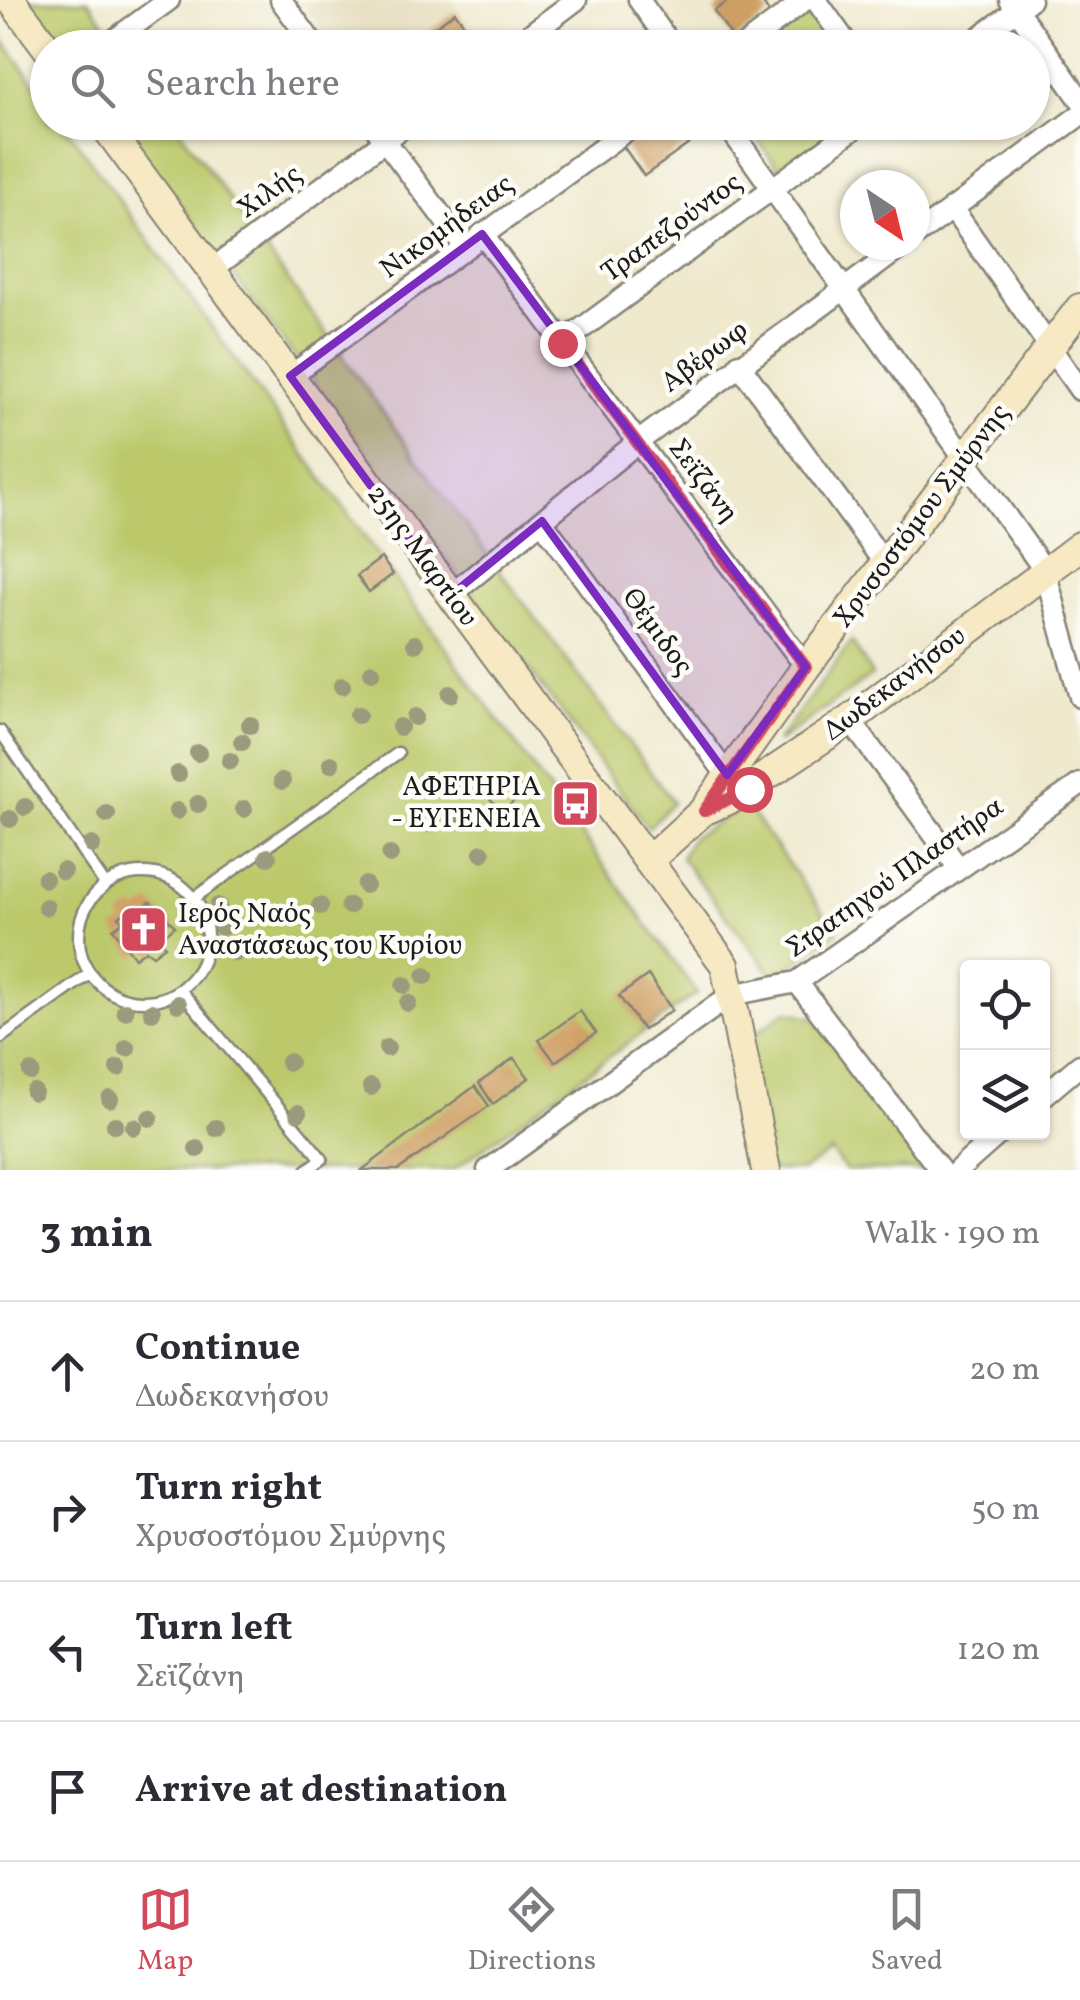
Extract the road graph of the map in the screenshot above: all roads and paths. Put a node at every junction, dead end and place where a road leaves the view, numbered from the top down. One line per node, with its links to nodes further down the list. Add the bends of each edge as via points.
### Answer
1 (11, 0): 9 (street)
2 (169, 0): 10 (street)
3 (282, 0): 11 (street)
4 (576, 0): 12 (street)
5 (639, 0): 13 (street)
6 (805, 0): 14 (street)
7 (816, 0): 15 (street)
8 (1019, 3): 16 (street); 17 (street)
9 (34, 30)
10 (127, 30)
11 (303, 30)
12 (536, 30)
13 (660, 30)
14 (765, 30)
15 (837, 30)
16 (987, 30)
17 (1036, 30)
18 (1050, 52): 19 (street)
19 (1080, 99)
20 (1080, 116): 21 (street)
21 (1050, 138)
22 (115, 140): 33 (street, 25ης Μαρτίου)
23 (613, 140): 31 (street, Νικομήδειας)
24 (738, 140): 28 (street)
25 (839, 140): 28 (street, Τραπεζούντος)
26 (1047, 140): 29 (street)
27 (385, 141): 31 (street, Σεϊζάνη); 33 (street, Χιλής)
28 (772, 189): 34 (street); 36 (street, Τραπεζούντος)
29 (952, 208): 30 (street); 37 (street)
30 (930, 225)
31 (474, 241): 36 (street, Σεϊζάνη); 39 (street, Νικομήδειας)
32 (884, 260): 34 (street, Αβέρωφ)
33 (211, 270): 39 (street, 25ης Μαρτίου)
34 (846, 289): 38 (street, Αβέρωφ); 42 (street)
35 (1080, 308): 37 (street, Χρυσοστόμου Σμύρνης)
36 (562, 343): 41 (street, Σεϊζάνη)
37 (1050, 348): 40 (street); 42 (street, Χρυσοστόμου Σμύρνης)
38 (740, 364): 41 (street, Αβέρωφ); 45 (street)
39 (290, 376): 47 (street, 25ης Μαρτίου)
40 (1080, 390)
41 (639, 440): 43 (street, Αβέρωφ); 48 (street, Σεϊζάνη)
42 (966, 459): 45 (street, Χρυσοστόμου Σμύρνης); 46 (street)
43 (542, 521): 47 (street, Αβέρωφ); 53 (street, Θέμιδος)
44 (1080, 546): 46 (street, Δωδεκανήσου)
45 (886, 565): 48 (street, Χρυσοστόμου Σμύρνης)
46 (1045, 572): 49 (street); 50 (street, Δωδεκανήσου)
47 (451, 595): 56 (street, 25ης Μαρτίου)
48 (806, 667): 53 (street, Χρυσοστόμου Σμύρνης)
49 (1080, 697)
50 (850, 720): 55 (street, Δωδεκανήσου); 57 (street)
51 (0, 731): 58 (lane)
52 (398, 753): 59 (lane)
53 (727, 775): 55 (street, Χρυσοστόμου Σμύρνης)
54 (1080, 784): 57 (street, Στρατηγού Πλαστήρα)
55 (704, 811): 56 (street, Χρυσοστόμου Σμύρνης)
56 (648, 861): 63 (street, 25ης Μαρτίου, via 725,965)
57 (958, 868): 61 (street, Στρατηγού Πλαστήρα)
58 (105, 884): 59 (lane, via 154,873 178,882); 60 (lane, via 79,926 79,951)
59 (194, 898): 62 (lane, via 206,923 206,948)
60 (89, 974): 62 (lane, via 131,1001); 64 (lane)
61 (797, 982): 63 (street, Στρατηγού Πλαστήρα); 71 (street)
62 (180, 990): 69 (lane, via 322,1159)
63 (730, 995): 68 (street, 25ης Μαρτίου); 70 (street, Στρατηγού Πλαστήρα)
64 (0, 1038)
65 (1080, 1065): 66 (street)
66 (1050, 1090)
67 (993, 1140): 72 (street)
68 (760, 1167)
69 (307, 1170)
70 (488, 1170)
71 (940, 1170)
72 (958, 1170)

